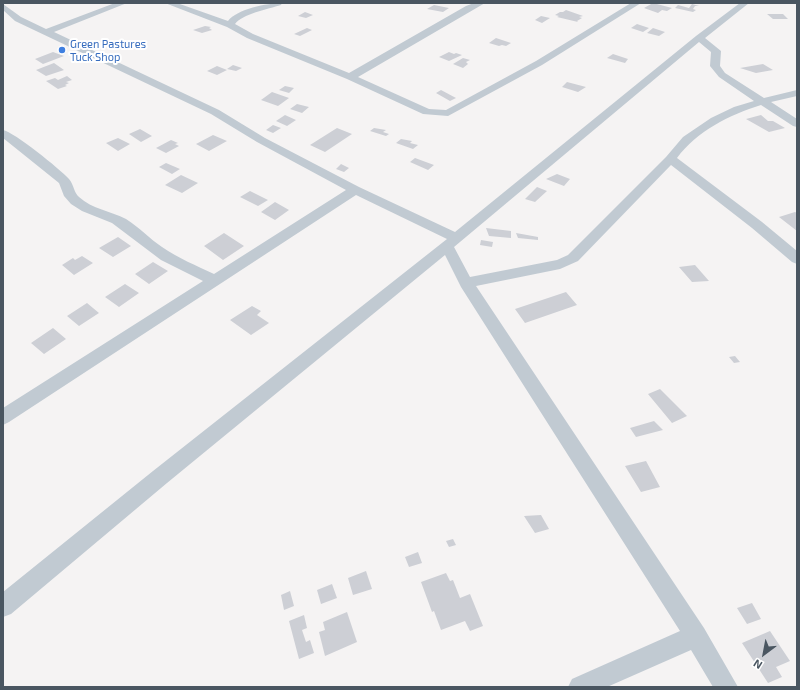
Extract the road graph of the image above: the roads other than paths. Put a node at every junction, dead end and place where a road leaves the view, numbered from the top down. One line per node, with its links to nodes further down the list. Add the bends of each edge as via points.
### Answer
1 (123, 3): 11 (street)
2 (169, 3): 10 (street)
3 (278, 3): 10 (street, via 241,15)
4 (481, 3): 13 (street)
5 (637, 3): 13 (street, via 539,63 448,113 427,112)
6 (745, 3): 12 (street)
7 (3, 6): 8 (street)
8 (18, 19): 9 (street); 11 (street)
9 (7, 22)
10 (230, 25): 13 (street, via 250,36)
11 (46, 32): 19 (street, via 215,112)
12 (699, 38): 15 (street, via 716,51 715,66 722,75); 20 (street)
13 (350, 76)
14 (797, 93): 15 (street)
15 (760, 101): 16 (street); 18 (street, via 723,115 698,131 682,144)
16 (797, 124)
17 (3, 133): 22 (street, via 56,175 67,185 70,196 80,203 134,230 151,246 171,259)
18 (670, 159): 21 (street); 23 (street, via 573,258 560,264)
19 (354, 190): 20 (street); 22 (street)
20 (452, 242): 23 (street); 25 (street)
21 (797, 260)
22 (215, 280): 24 (street)
23 (466, 283): 26 (street)
24 (3, 417)
25 (3, 606)
26 (696, 636): 27 (street); 28 (street)
27 (580, 687)
28 (726, 687)

